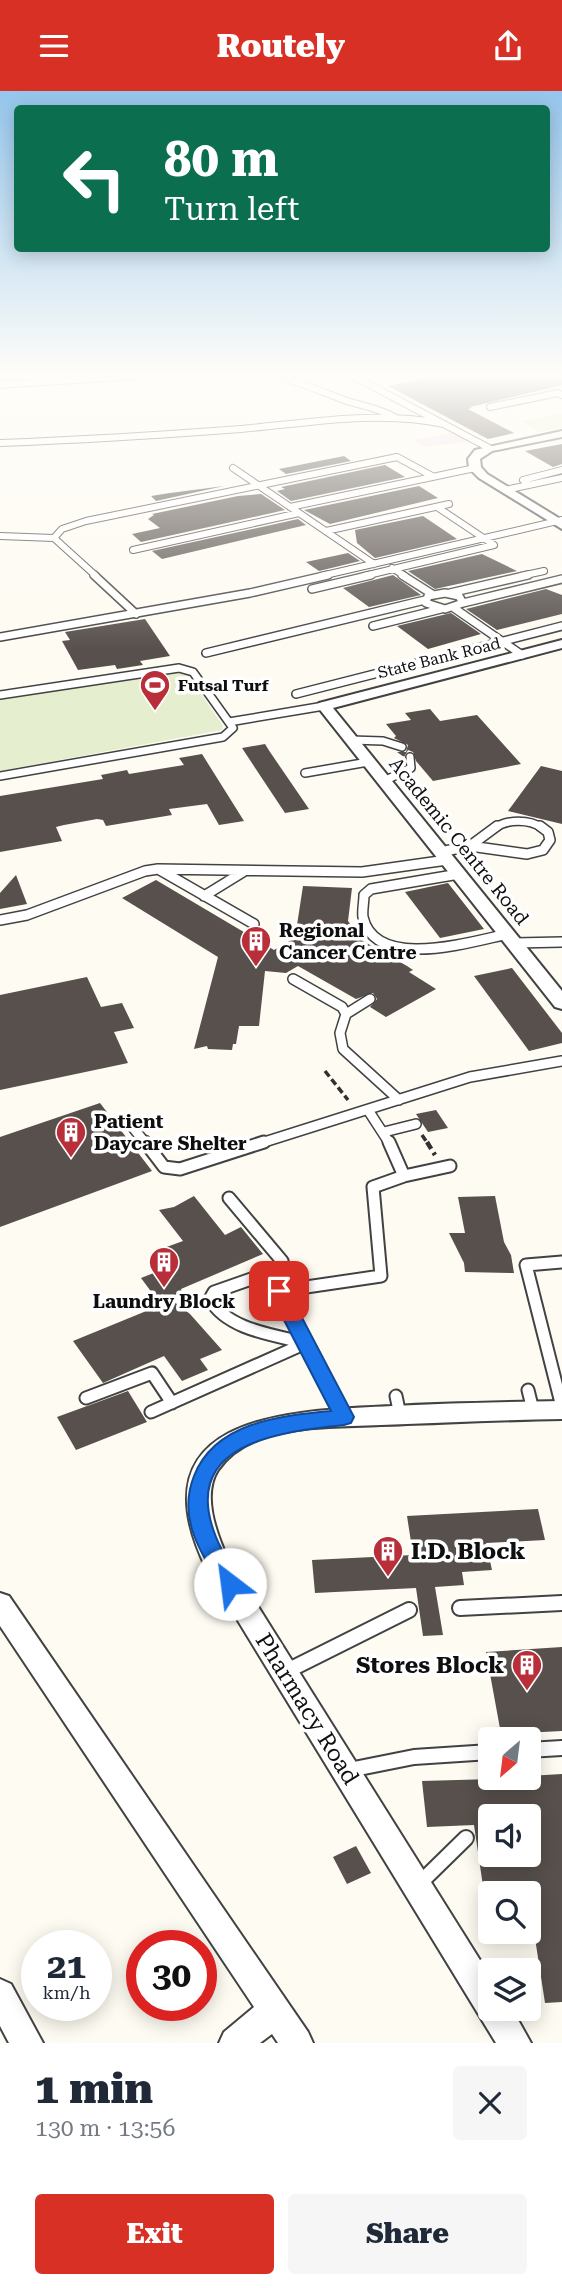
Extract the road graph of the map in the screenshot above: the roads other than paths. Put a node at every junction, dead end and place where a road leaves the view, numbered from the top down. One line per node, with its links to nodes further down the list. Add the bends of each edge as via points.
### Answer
1 (347, 467): 8 (lane)
2 (416, 467): 6 (lane)
3 (233, 468): 8 (lane)
4 (475, 468): 6 (lane); 10 (street)
5 (562, 470): 9 (lane, via 523,480)
6 (432, 476): 12 (lane)
7 (562, 478): 9 (lane)
8 (259, 485): 12 (lane); 16 (lane)
9 (529, 485): 10 (lane)
10 (505, 490): 17 (street)
11 (449, 504): 13 (lane)
12 (290, 507): 15 (lane)
13 (437, 507): 18 (lane); 21 (lane)
14 (76, 513): 16 (lane)
15 (299, 513): 18 (lane); 22 (lane)
16 (86, 520): 20 (lane, via 62,529)
17 (560, 522): 21 (lane)
18 (326, 531): 24 (lane)
19 (0, 536): 20 (lane)
20 (54, 538): 35 (lane)
21 (486, 538): 23 (lane); 25 (lane, via 494,545)
22 (133, 549)
23 (383, 562): 24 (lane); 25 (lane)
24 (374, 564): 35 (lane)
25 (395, 570): 28 (lane); 30 (lane)
26 (544, 571): 29 (lane)
27 (562, 579): 32 (lane)
28 (312, 589)
29 (450, 593): 30 (lane); 32 (lane)
30 (432, 594): 31 (lane)
31 (425, 600): 34 (lane); 41 (lane)
32 (463, 603): 33 (lane)
33 (454, 608): 34 (lane); 39 (lane)
34 (442, 609): 36 (lane)
35 (136, 614): 38 (lane)
36 (373, 626)
37 (562, 626): 39 (lane)
38 (0, 637)
39 (501, 641): 42 (lane); 43 (lane)
40 (562, 644): 42 (street, State Bank Road)
41 (206, 653)
42 (522, 655): 45 (street, State Bank Road)
43 (296, 694)
44 (0, 695): 46 (lane, via 180,668 193,672)
45 (324, 706): 46 (lane); 47 (street, Academic Centre Road)
46 (229, 722): 52 (lane, via 232,732 223,737)
47 (351, 740): 48 (lane, via 372,739); 50 (street, Academic Centre Road)
48 (402, 747)
49 (410, 757): 53 (lane, via 411,768)
50 (368, 762): 51 (lane); 53 (street, Academic Centre Road)
51 (306, 773)
52 (0, 776)
53 (384, 781): 55 (street, Academic Centre Road)
54 (470, 846): 54 (lane, via 527,854 544,850 550,841 548,832 537,824 519,821 501,823); 55 (lane)
55 (443, 856): 57 (lane, via 372,871); 58 (street, Academic Centre Road)
56 (158, 869): 57 (lane); 59 (lane); 60 (lane, via 27,915)
57 (244, 871): 59 (lane)
58 (459, 874): 62 (street, Academic Centre Road); 62 (lane, via 371,889 364,895 363,918 375,937 398,948 425,951)
59 (204, 896): 61 (lane)
60 (0, 920)
61 (254, 924)
62 (511, 938): 63 (lane); 66 (street, Academic Centre Road)
63 (562, 942)
64 (293, 978): 67 (lane, via 342,1007)
65 (370, 999): 67 (lane)
66 (561, 999)
67 (346, 1014): 69 (lane, via 340,1033 343,1049)
68 (562, 1061): 69 (lane, via 470,1077)
69 (398, 1100): 70 (lane)
70 (364, 1111): 71 (lane, via 180,1169 164,1167); 73 (lane)
71 (127, 1120)
72 (416, 1124): 73 (lane)
73 (384, 1132): 75 (lane)
74 (447, 1167): 75 (lane)
75 (404, 1176): 79 (lane, via 373,1187 381,1276)
76 (229, 1198): 78 (lane, via 282,1261)
77 (562, 1262): 83 (lane, via 526,1265)
78 (272, 1280): 79 (lane); 80 (lane, via 254,1278 214,1292 211,1305 232,1321)
79 (279, 1291): 80 (lane)
80 (306, 1343): 82 (lane); 85 (lane)
81 (86, 1398): 82 (lane, via 152,1373)
82 (172, 1403): 84 (lane)
83 (562, 1408): 85 (street, Pharmacy Road, via 531,1400 398,1405)
84 (151, 1412)
85 (344, 1417): 90 (street, Pharmacy Road, via 287,1423 232,1443 208,1465 199,1489 205,1537 216,1562)
86 (562, 1603): 88 (lane)
87 (1, 1607): 99 (street)
88 (460, 1608)
89 (409, 1611): 90 (lane)
90 (285, 1673): 94 (street, Pharmacy Road)
91 (562, 1748): 92 (lane)
92 (541, 1749)
93 (478, 1753): 94 (lane, via 414,1757)
94 (345, 1771): 96 (street, Pharmacy Road)
95 (466, 1838): 96 (lane)
96 (417, 1886): 97 (street, Pharmacy Road)
97 (478, 1986)
98 (0, 1995): 101 (street)
99 (275, 2011): 102 (street); 103 (street)
100 (500, 2021): 104 (street, Pharmacy Road)
101 (27, 2043)
102 (235, 2043)
103 (297, 2043)
104 (515, 2043)

